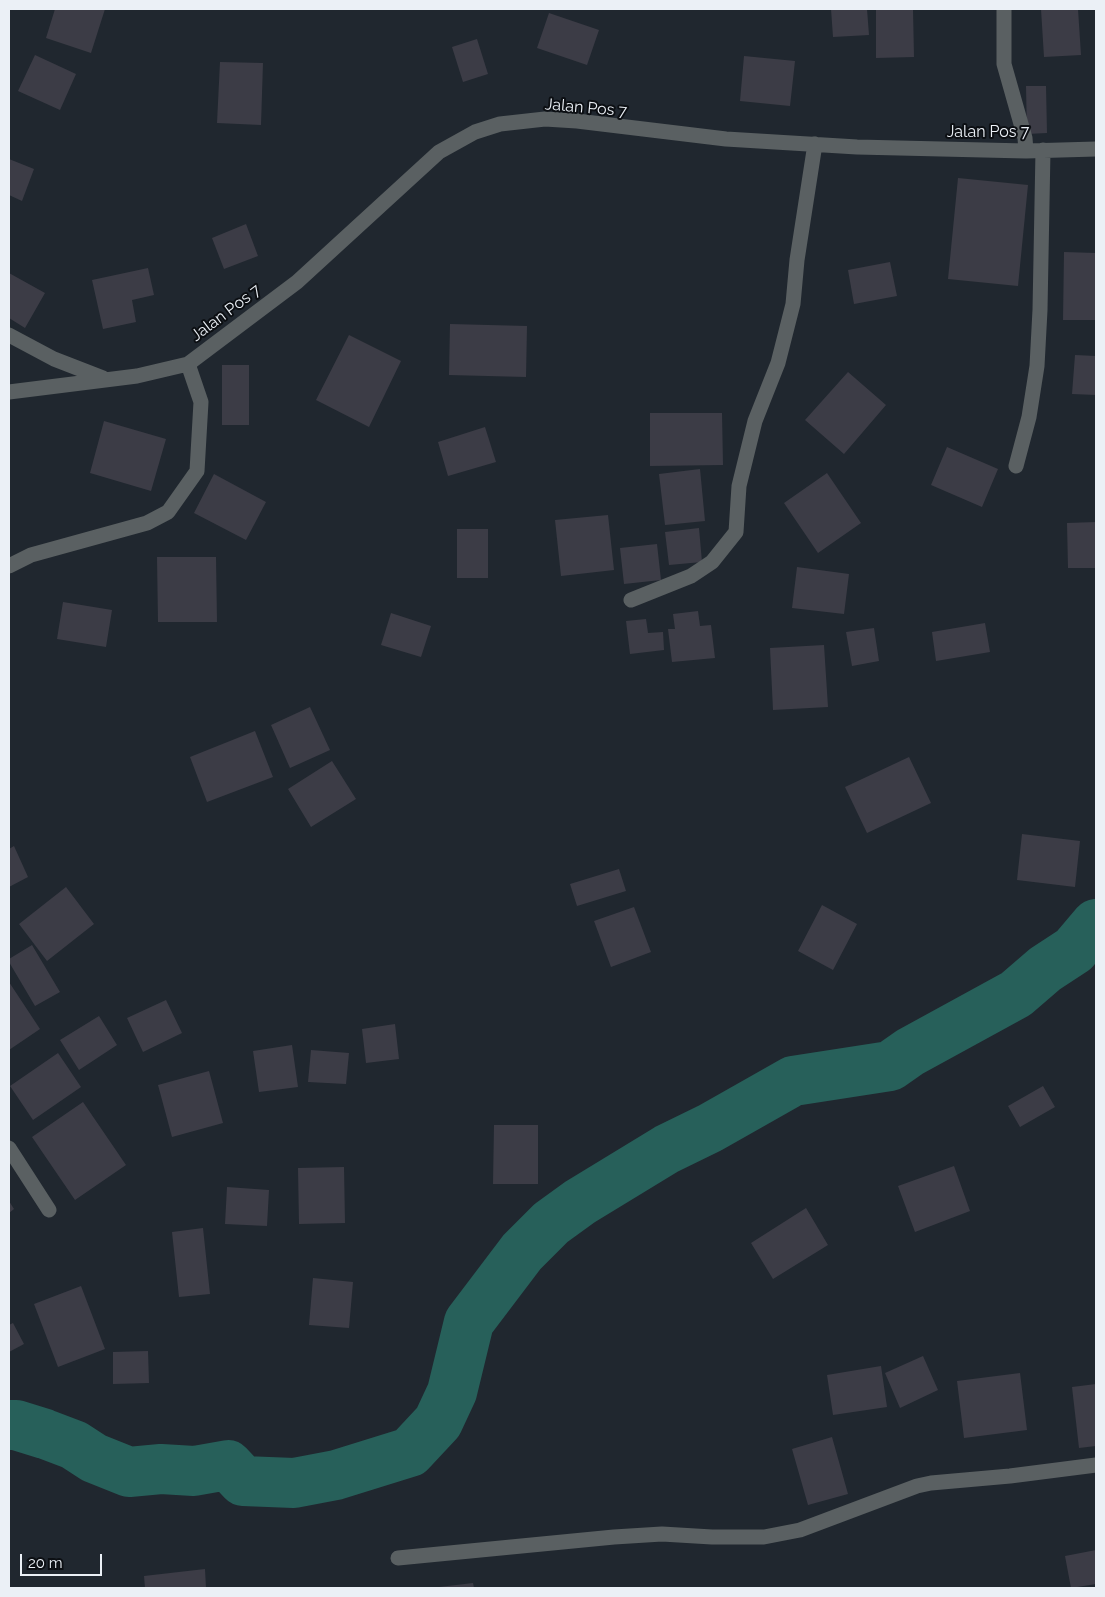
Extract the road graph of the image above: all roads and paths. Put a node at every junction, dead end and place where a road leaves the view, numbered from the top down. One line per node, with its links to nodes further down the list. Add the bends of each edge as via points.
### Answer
1 (1004, 9): 5 (street, via 1004,64)
2 (814, 144): 5 (street, Jalan Pos 7); 7 (street, Jalan Pos 7, via 726,139 544,119 500,124 475,132 439,152 297,282); 12 (street, via 793,304 778,363 755,421 740,486 736,532 712,562 691,576)
3 (1096, 149): 4 (street, Jalan Pos 7)
4 (1043, 150): 5 (street, Jalan Pos 7); 10 (street, via 1037,366 1029,417)
5 (1026, 151)
6 (9, 336): 8 (street, via 54,359)
7 (188, 364): 8 (street, Jalan Pos 7, via 137,376); 11 (street, via 201,402 197,471 168,512 147,523 31,555)
8 (105, 379): 9 (street, Jalan Pos 7)
9 (9, 392)
10 (1016, 466)
11 (9, 566)
12 (631, 600)
13 (9, 1148): 14 (street)
14 (49, 1210)
15 (1096, 1464): 16 (street, via 917,1486 800,1530 764,1537 662,1534)
16 (398, 1558)

